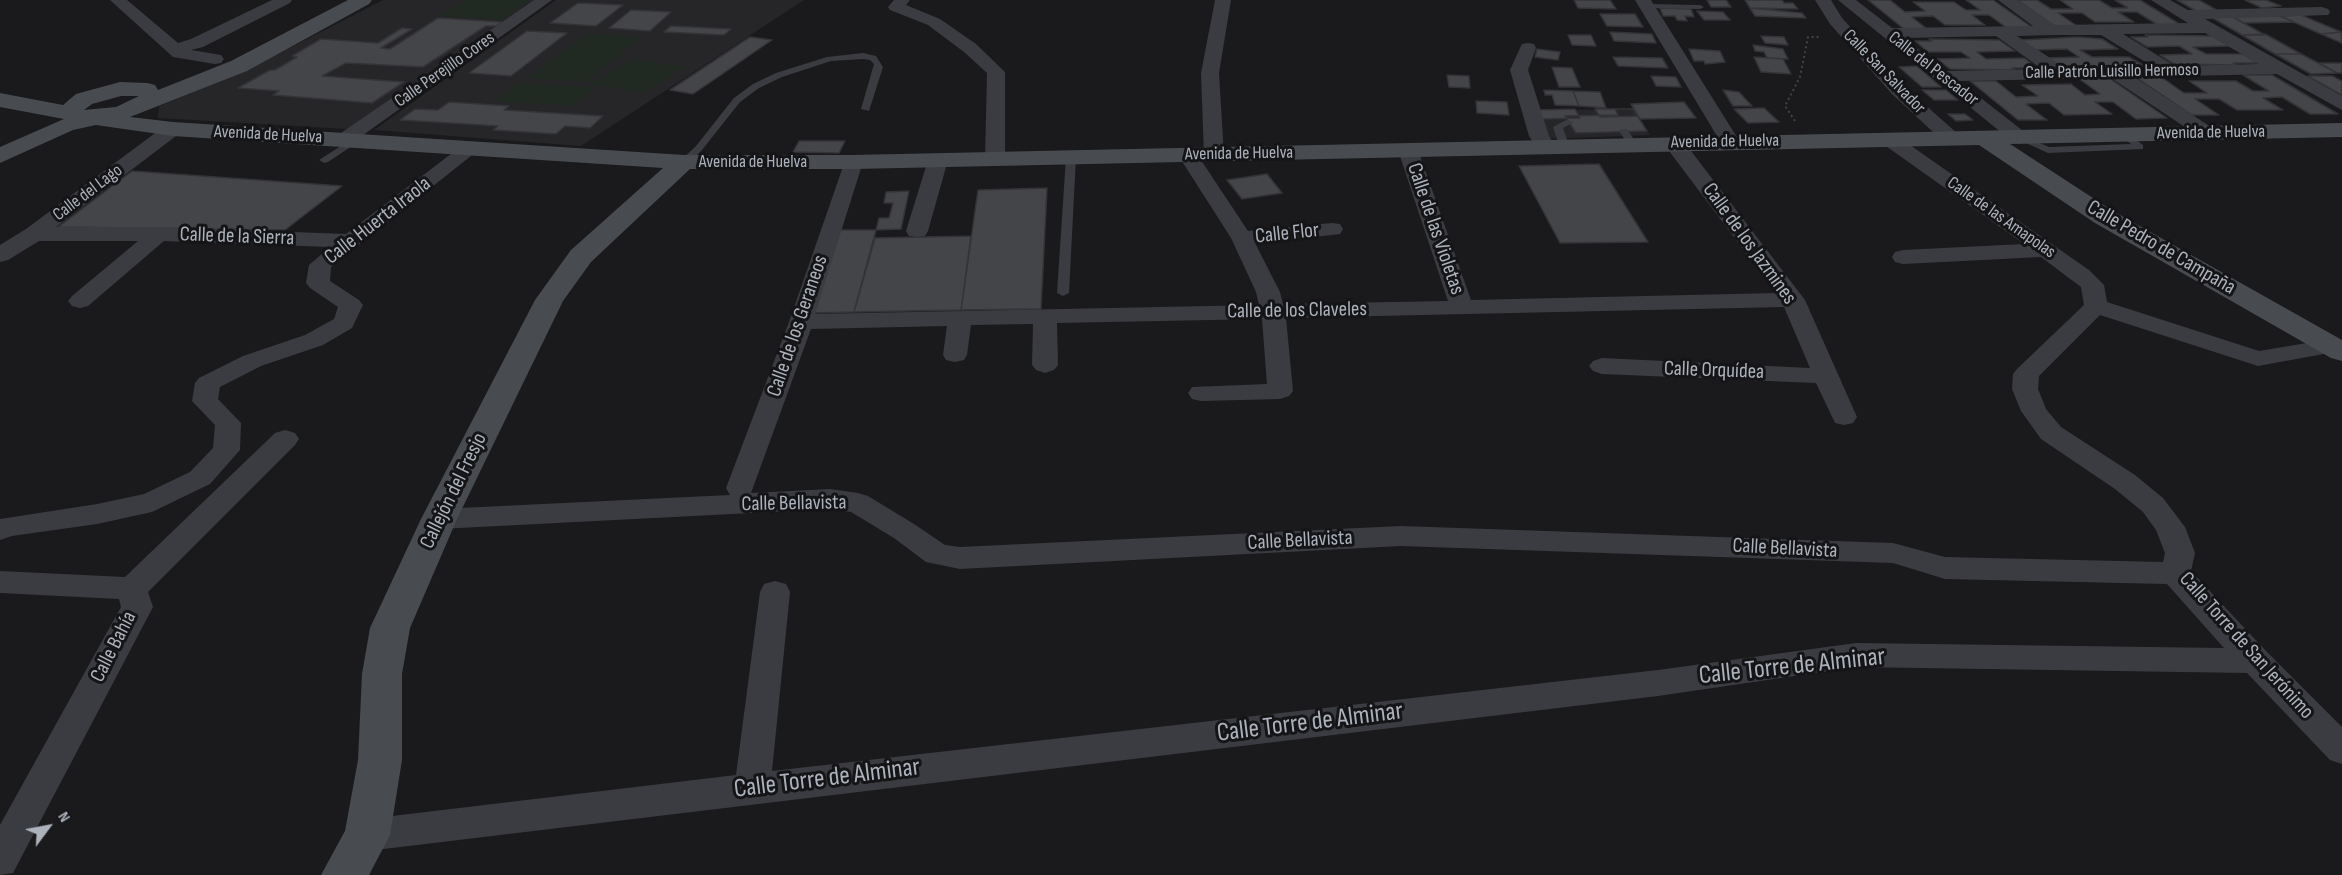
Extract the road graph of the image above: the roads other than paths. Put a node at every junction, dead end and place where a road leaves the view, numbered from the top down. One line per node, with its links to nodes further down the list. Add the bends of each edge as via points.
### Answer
1 (118, 0): 23 (street)
2 (284, 0): 23 (street)
3 (544, 0): 45 (street, Calle Perejillo Cores)
4 (902, 0): 55 (street, via 896,7 934,22 996,72)
5 (1223, 0): 51 (street, via 1210,74)
6 (1823, 0): 21 (street, Calle San Salvador)
7 (1846, 0): 20 (street, Calle del Pescador)
8 (2006, 0): 19 (street)
9 (2159, 0): 14 (street)
10 (2295, 0): 14 (street, via 2327,14)
11 (356, 1): 24 (street, via 239,66)
12 (1645, 3): 13 (lane); 47 (street)
13 (1700, 7)
14 (2186, 15): 16 (street)
15 (1815, 18): 21 (street, via 1828,36)
16 (2209, 28): 17 (street); 25 (street)
17 (2105, 30): 19 (street); 26 (street)
18 (1999, 31): 19 (street); 20 (street); 28 (street)
19 (2052, 31)
20 (1888, 33): 29 (street, Calle del Pescador)
21 (1851, 39): 44 (street, Calle San Salvador, via 1898,90)
22 (1528, 48): 41 (street, via 1519,70 1539,136)
23 (175, 58): 24 (street); 30 (street)
24 (222, 63): 34 (street)
25 (2281, 69): 26 (street, Calle Patrón Luisillo Hermoso); 32 (street)
26 (2171, 71): 27 (street, Calle Patrón Luisillo Hermoso)
27 (2114, 72): 28 (street, Calle Patrón Luisillo Hermoso); 39 (street)
28 (2060, 74): 29 (street, Calle Patrón Luisillo Hermoso)
29 (1943, 76): 43 (street, Calle del Pescador)
30 (120, 89): 34 (street, via 147,90 151,96); 35 (street, via 94,95)
31 (0, 100): 35 (street, Avenida de Huelva)
32 (2342, 104)
33 (866, 109): 58 (lane, via 878,63 863,56 830,59 756,86 737,100)
34 (139, 111): 35 (street, Avenida de Huelva); 36 (street, Avenida de Huelva)
35 (85, 115): 53 (street)
36 (173, 129): 45 (street, Avenida de Huelva); 62 (street, Calle del Lago)
37 (2314, 130): 38 (street, Avenida de Huelva); 39 (street, Avenida de Huelva); 40 (street)
38 (2342, 130)
39 (2207, 133): 43 (street, Avenida de Huelva)
40 (2342, 136)
41 (1560, 138): 48 (street, Avenida de Huelva, via 1628,138); 50 (street, Avenida de Huelva)
42 (1985, 138): 43 (street, Avenida de Huelva); 44 (street, Avenida de Huelva); 78 (street, Calle Pedro de Campaña, via 2104,217)
43 (2020, 138)
44 (1952, 139): 46 (street, Avenida de Huelva)
45 (350, 140): 49 (street, Avenida de Huelva); 56 (lane)
46 (1890, 141): 47 (street, Avenida de Huelva); 66 (street, Calle de las Amapolas)
47 (1730, 142): 48 (street, Avenida de Huelva)
48 (1673, 143): 70 (street, Calle de los Jazmines)
49 (471, 148): 58 (street, Avenida de Huelva); 65 (street, Calle Huerta Iraola)
50 (1408, 150): 51 (street, Avenida de Huelva); 73 (street, Calle de las Violetas)
51 (1214, 154): 52 (street, Avenida de Huelva)
52 (1188, 155): 54 (street, Avenida de Huelva); 64 (street)
53 (0, 156)
54 (1071, 158): 55 (street, Avenida de Huelva); 69 (lane)
55 (995, 159): 57 (street, Avenida de Huelva)
56 (324, 160)
57 (938, 160): 59 (street, Avenida de Huelva); 61 (street)
58 (684, 162): 59 (street, Avenida de Huelva); 87 (street, Callejón del Fresjo, via 581,256 549,300)
59 (853, 162): 77 (street, Calle de los Geraneos)
60 (1332, 230): 64 (street, Calle Flor)
61 (917, 231)
62 (34, 234): 63 (street, Calle de la Sierra); 67 (street, Calle del Lago)
63 (159, 234): 65 (street, Calle de la Sierra); 71 (street, Calle de la Sierra)
64 (1242, 238): 74 (street)
65 (351, 241): 88 (street, Calle Huerta Iraola, via 320,265 318,283 351,305 344,323 314,340 252,361 208,383 205,401 228,423 226,450 200,478 152,501)
66 (2047, 250): 68 (street); 72 (street, Calle de las Amapolas, via 2092,285)
67 (0, 255)
68 (1903, 258)
69 (1064, 293)
70 (1793, 300): 73 (street, Calle de los Claveles); 82 (street, Calle de los Jazmines)
71 (80, 301)
72 (2096, 306): 78 (street, via 2258,359); 89 (street, Calle Torre de San Jerónimo, via 2026,374 2025,389 2034,411 2051,433 2153,505 2170,527 2180,553)
73 (1462, 308): 74 (street, Calle de los Claveles)
74 (1274, 312): 75 (street, Calle de los Claveles); 83 (street, via 1280,391)
75 (1045, 317): 76 (street, Calle de los Claveles); 80 (street)
76 (960, 319): 77 (street, Calle de los Claveles); 79 (street)
77 (801, 322): 86 (street, Calle de los Geraneos)
78 (2336, 349)
79 (955, 355)
80 (1045, 365)
81 (1602, 366): 82 (street, Calle Orquídea)
82 (1826, 376): 84 (street, Calle de los Jazmines)
83 (1201, 393)
84 (1844, 417)
85 (285, 439): 91 (street, Calle Bahía)
86 (740, 488)
87 (439, 519): 89 (street, Calle Bellavista, via 830,499 858,503 937,555 960,558 1401,536 1881,553 1945,567); 96 (street, Callejón del Fresjo, via 390,628 382,674 380,760)
88 (0, 530)
89 (2175, 573): 93 (street, Calle Torre de San Jerónimo)
90 (0, 582): 91 (street)
91 (132, 589): 97 (street, Calle Bahía, via 137,607)
92 (775, 592): 95 (street)
93 (2255, 661): 94 (street, Calle Torre de San Jerónimo); 95 (street, Calle Torre de Alminar, via 1856,655 1658,683)
94 (2342, 750)
95 (752, 788): 96 (street, Calle Torre de Alminar)
96 (367, 835): 98 (street, Callejón del Fresjo)
97 (0, 861)
98 (344, 875)

